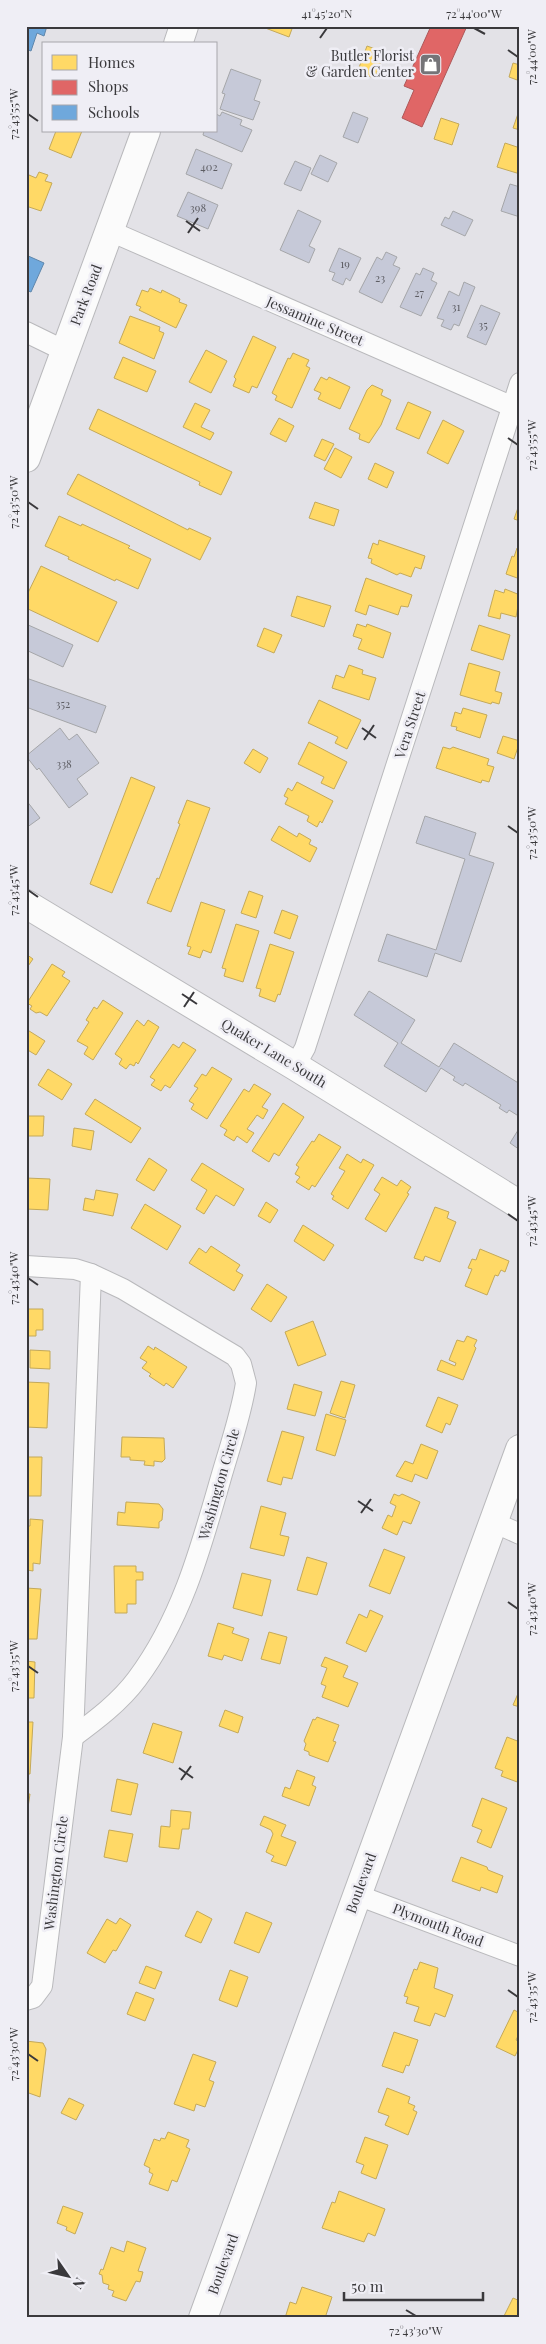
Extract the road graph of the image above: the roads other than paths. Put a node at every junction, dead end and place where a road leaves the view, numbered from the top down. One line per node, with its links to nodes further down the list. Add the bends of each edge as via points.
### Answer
1 (184, 26): 2 (main road)
2 (179, 42)
3 (146, 132): 4 (main road, Park Road)
4 (110, 231): 6 (main road, Park Road); 8 (street, Jessamine Street)
5 (26, 332): 6 (street)
6 (65, 351): 9 (main road, Park Road)
7 (520, 383): 8 (street, Vera Street)
8 (516, 408): 11 (street, Vera Street, via 306,1048)
9 (26, 458)
10 (26, 904): 11 (main road, Quaker Lane South)
11 (296, 1066): 12 (main road, Quaker Lane South)
12 (520, 1205)
13 (26, 1266): 14 (street, Washington Circle, via 75,1269)
14 (91, 1274): 18 (street, Washington Circle); 18 (street, Washington Circle, via 123,1289 235,1356 241,1364 246,1383 197,1564 184,1598 137,1680 104,1714)
15 (520, 1449): 16 (main road, Boulevard)
16 (493, 1522): 17 (street); 19 (main road, Boulevard)
17 (520, 1534)
18 (73, 1737): 21 (street, Washington Circle, via 42,1986 36,1995)
19 (357, 1895): 20 (street, Plymouth Road); 22 (main road, Boulevard)
20 (520, 1956)
21 (26, 2000)
22 (203, 2318)

